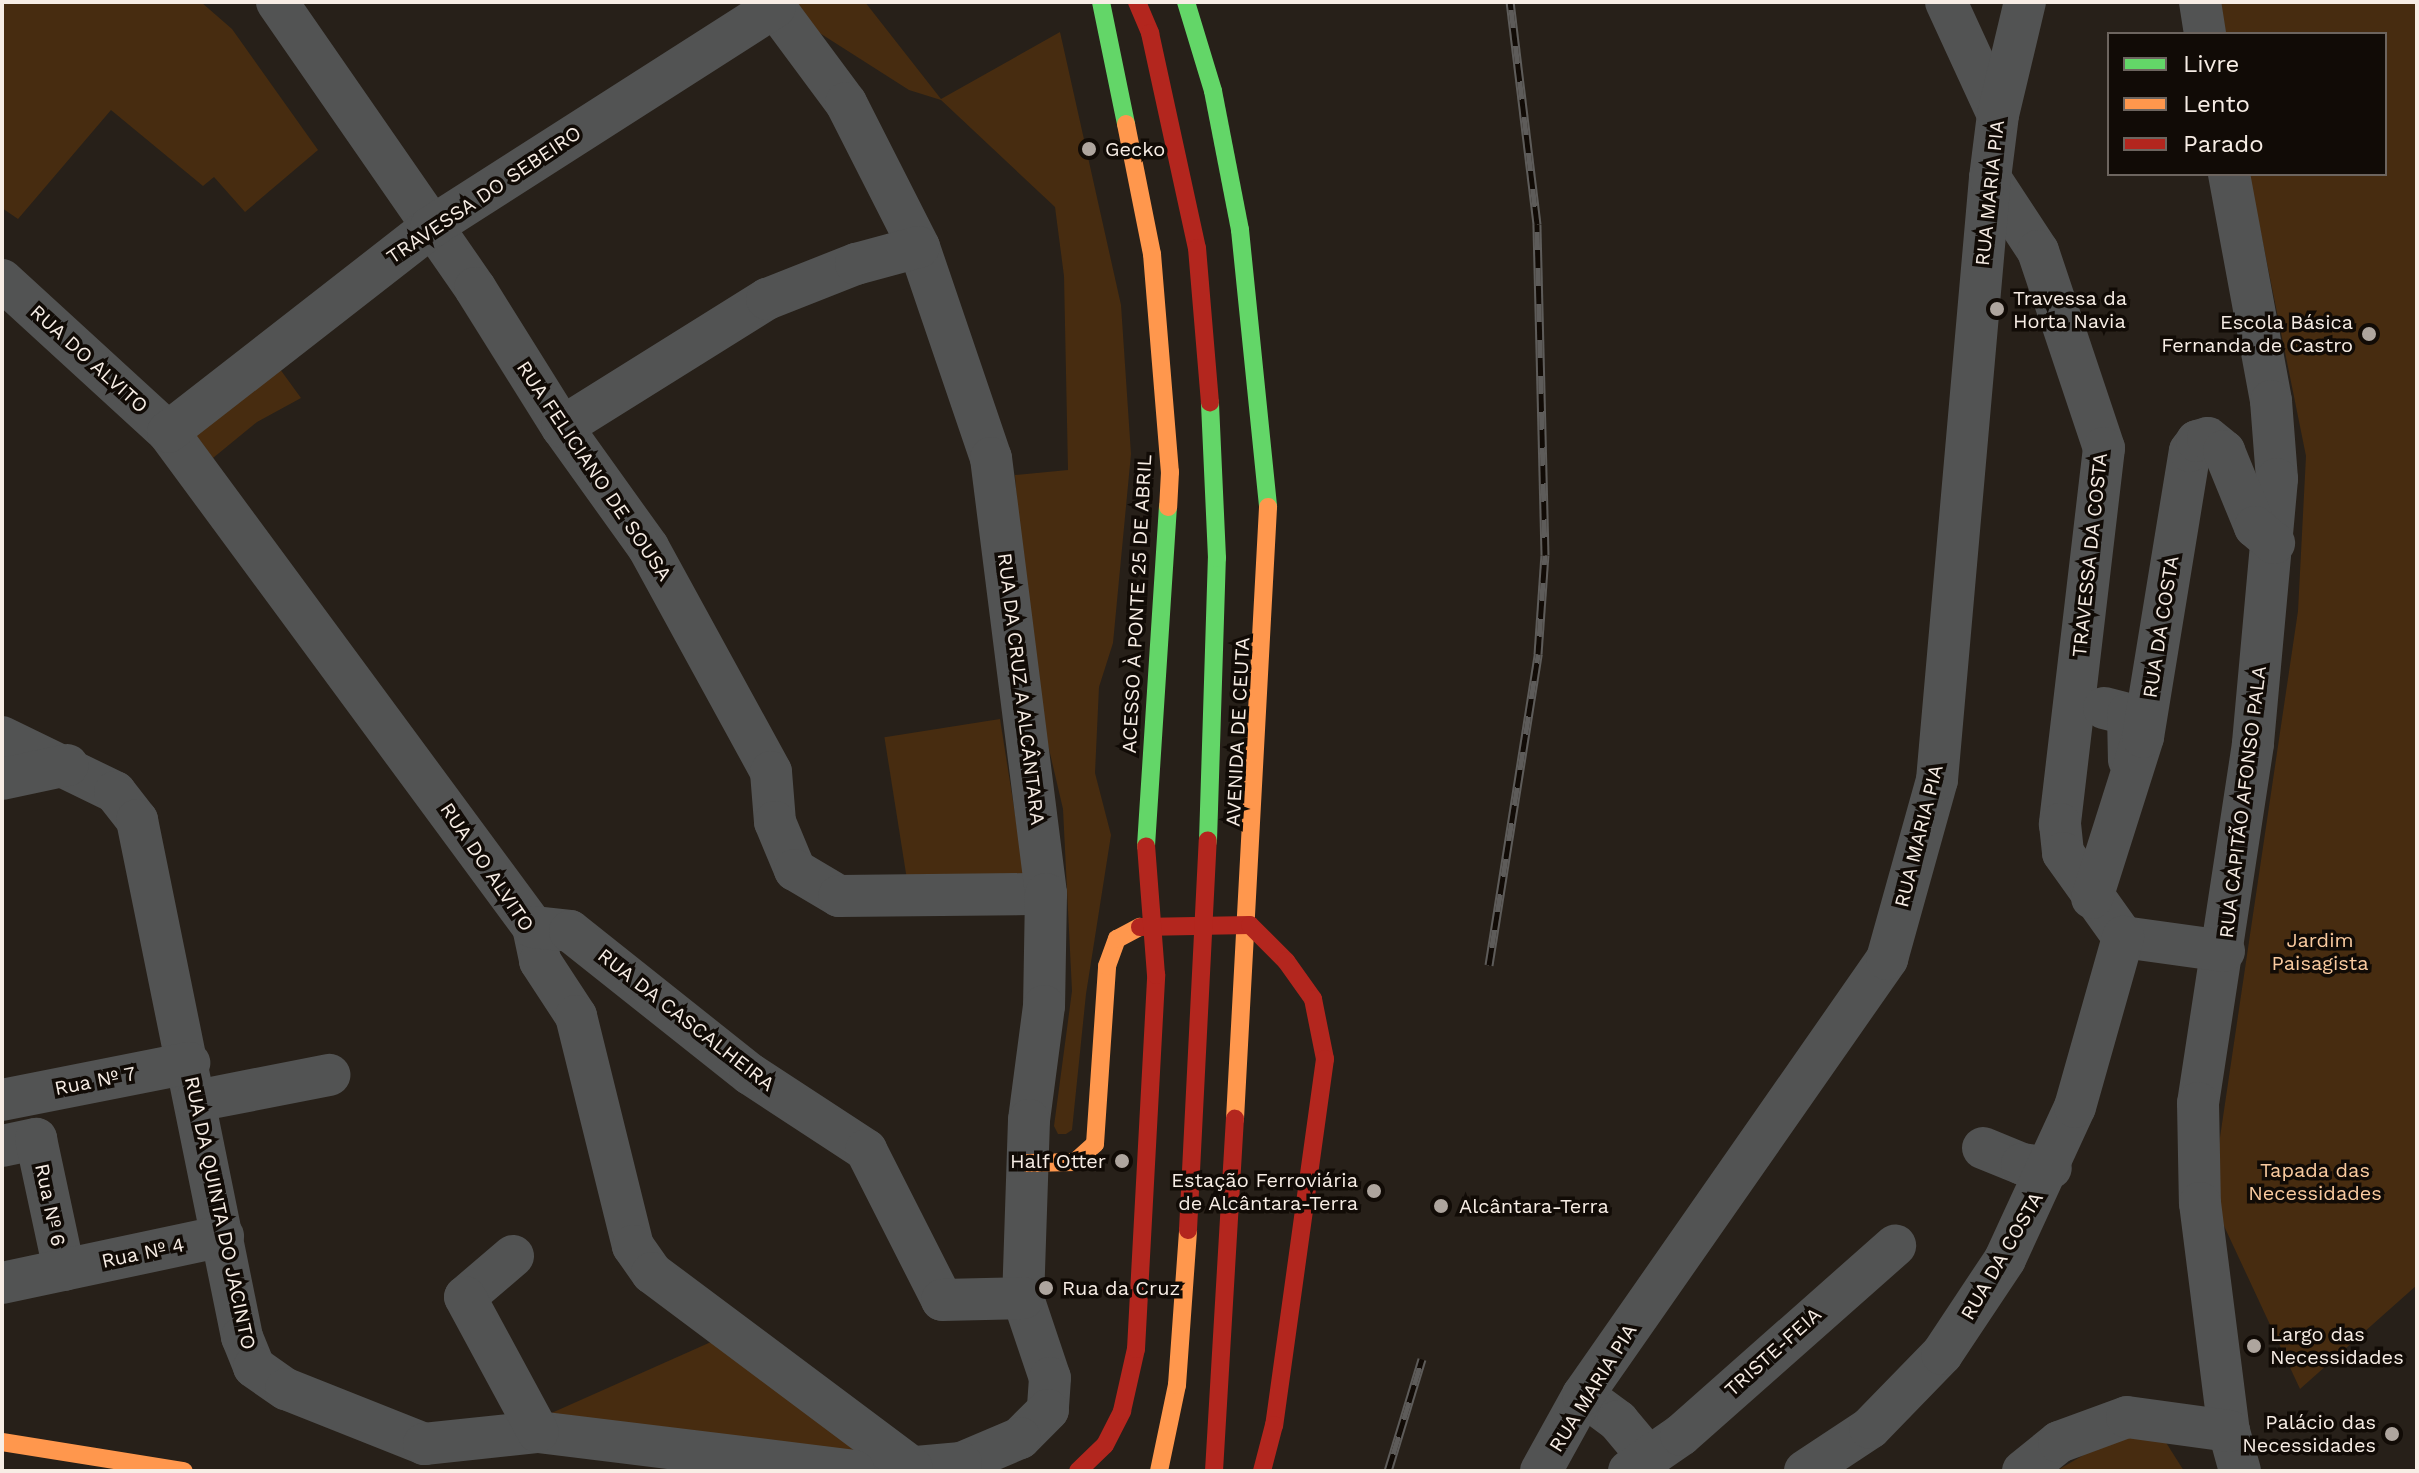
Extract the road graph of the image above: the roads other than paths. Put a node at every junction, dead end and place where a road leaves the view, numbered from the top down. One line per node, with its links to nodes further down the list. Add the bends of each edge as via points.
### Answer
1 (277, 2): 13 (street, RUA FELICIANO DE SOUSA)
2 (1101, 2): 26 (highway, ACESSO À PONTE 25 DE ABRIL, via 1152,254 1170,472 1144,873)
3 (1137, 2): 27 (highway, AVENIDA DE CEUTA, via 1176,142 1207,327 1217,558)
4 (1186, 2): 28 (highway, AVENIDA DE CEUTA, via 1213,91 1240,230 1270,531)
5 (1946, 2): 10 (street)
6 (2025, 2): 10 (street, RUA MARIA PIA)
7 (2200, 2): 9 (street)
8 (773, 4): 13 (street, TRAVESSA DO SEBEIRO); 14 (street, RUA DA CRUZ A ALCÂNTARA, via 846,103)
9 (2205, 32)
10 (1998, 115): 12 (street, RUA MARIA PIA)
11 (2229, 176): 18 (street, RUA CAPITÃO AFONSO PALA, via 2276,439)
12 (1990, 178): 25 (street, TRAVESSA DA COSTA, via 2038,251 2104,448 2060,824 2063,853); 48 (street, RUA MARIA PIA, via 1937,780 1887,959)
13 (431, 227): 16 (street, RUA FELICIANO DE SOUSA); 17 (street, TRAVESSA DO SEBEIRO)
14 (919, 247): 16 (street, via 856,264 767,299); 24 (street, RUA DA CRUZ A ALCÂNTARA, via 991,458)
15 (2, 280): 17 (street, RUA DO ALVITO)
16 (562, 427): 24 (street, RUA FELICIANO DE SOUSA, via 648,547 733,696 771,772 775,822 795,870 839,896)
17 (168, 432): 29 (street, RUA DO ALVITO)
18 (2274, 543): 22 (street, RUA DA COSTA, via 2255,527 2224,451 2208,438 2197,441 2190,451 2143,737); 31 (street, RUA CAPITÃO AFONSO PALA)
19 (2104, 708): 22 (street, via 2128,714)
20 (2, 737): 21 (street, RUA DA QUINTA DO JACINTO)
21 (68, 765): 23 (street); 36 (street, RUA DA QUINTA DO JACINTO, via 115,792 137,820)
22 (2129, 777): 25 (street, RUA DA COSTA)
23 (2, 779)
24 (1046, 894): 40 (street, RUA DA CRUZ A ALCÂNTARA, via 1044,1006)
25 (2092, 898): 30 (street)
26 (1152, 925): 27 (highway); 32 (highway, ACESSO À PONTE 25 DE ABRIL); 34 (highway, via 1131,929 1117,939 1107,966)
27 (1201, 925): 28 (highway); 32 (highway, AVENIDA DE CEUTA)
28 (1250, 925): 33 (highway, AVENIDA DE CEUTA); 60 (highway, via 1286,961 1313,999 1325,1059 1274,1425)
29 (533, 927): 47 (street, RUA DA CASCALHEIRA, via 570,931 750,1074 866,1150 942,1300); 54 (street, RUA DO ALVITO, via 540,961 576,1016 587,1049 607,1155 633,1246 652,1273)
30 (2123, 937): 31 (street); 41 (street, RUA DA COSTA, via 2075,1107)
31 (2224, 951): 50 (street, RUA CAPITÃO AFONSO PALA, via 2198,1103 2196,1157)
32 (1163, 976): 33 (highway); 34 (highway); 55 (highway, AVENIDA DE CEUTA, via 1177,1385); 58 (highway, via 1136,1349 1122,1411 1105,1445)
33 (1247, 977): 59 (highway, AVENIDA DE CEUTA)
34 (1106, 991): 40 (highway, via 1095,1144 1075,1162)
35 (329, 1075): 36 (street, Rua Nº 7)
36 (193, 1082): 37 (street, Rua Nº 7); 42 (street, RUA DA QUINTA DO JACINTO)
37 (2, 1100)
38 (19, 1142): 45 (street, Rua Nº 6)
39 (1983, 1148): 41 (street)
40 (1028, 1163): 47 (street, RUA DA CRUZ A ALCÂNTARA)
41 (2051, 1168): 62 (street, RUA DA COSTA, via 2005,1259 1942,1354 1870,1428)
42 (223, 1236): 45 (street, Rua Nº 4); 51 (street, RUA DA QUINTA DO JACINTO, via 242,1337 254,1367 286,1389 424,1444)
43 (1895, 1246): 53 (street, TRISTE-FEIA)
44 (513, 1256): 51 (street, via 465,1297)
45 (64, 1270): 46 (street, Rua Nº 4)
46 (2, 1283)
47 (1023, 1298): 49 (street, RUA DA CRUZ A ALCÂNTARA, via 1050,1378 1048,1410)
48 (1583, 1395): 53 (street, TRISTE-FEIA, via 1618,1421); 61 (street, RUA MARIA PIA)
49 (1040, 1423): 54 (street, RUA DO ALVITO, via 995,1451 961,1463)
50 (2229, 1431): 63 (street, via 2127,1417 2059,1442); 64 (street)
51 (538, 1432): 57 (street, RUA DA QUINTA DO JACINTO)
52 (2, 1442): 56 (highway)
53 (1639, 1464)
54 (891, 1469)
55 (1158, 1470)
56 (184, 1471)
57 (854, 1471)
58 (1078, 1471)
59 (1214, 1471)
60 (1262, 1471)
61 (1541, 1471)
62 (1805, 1471)
63 (2023, 1471)
64 (2240, 1471)

